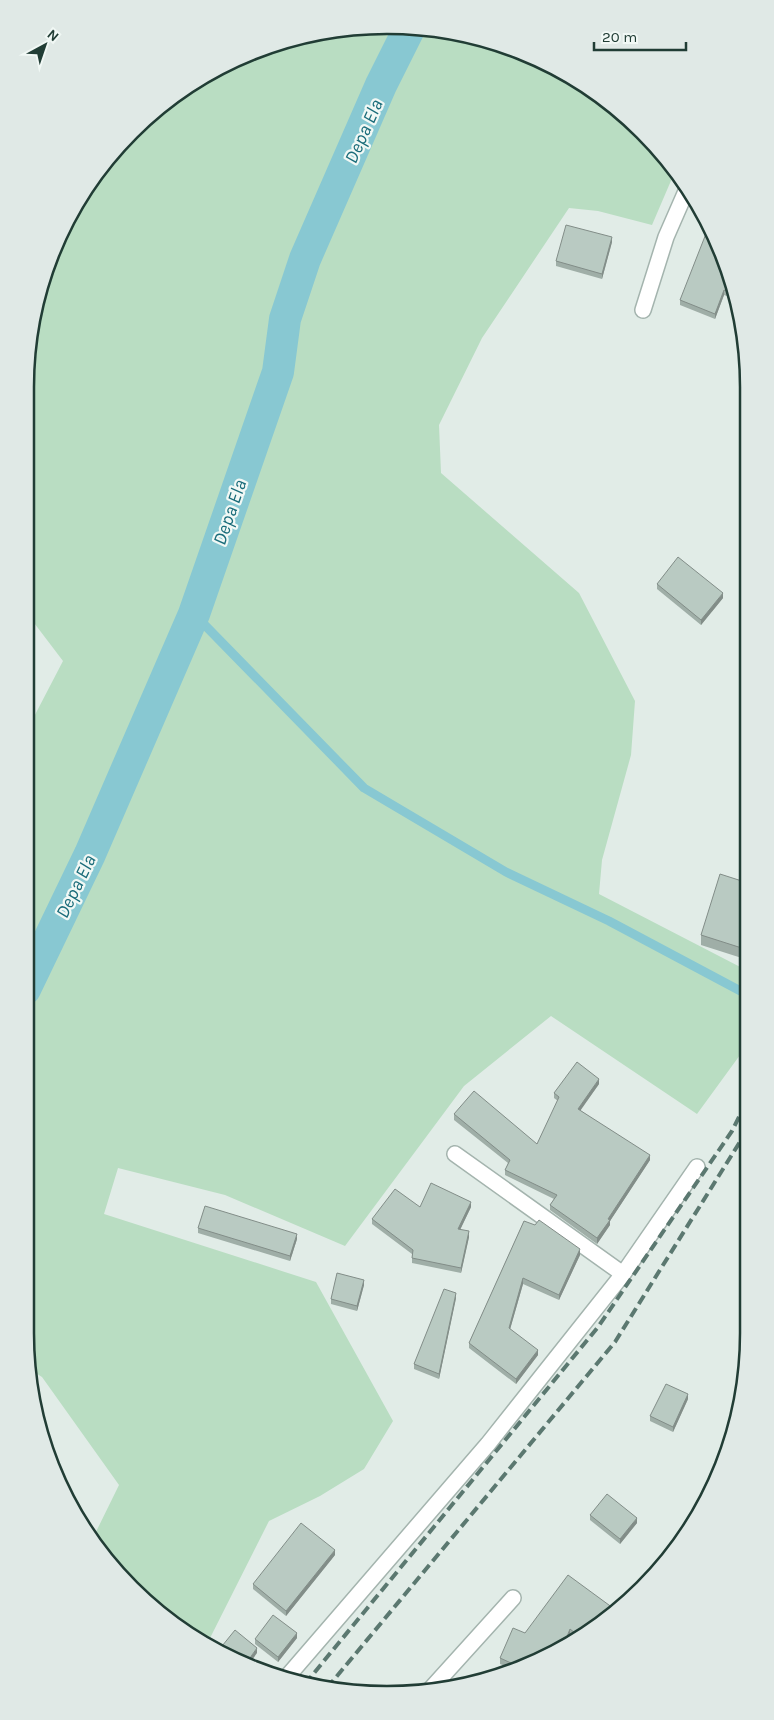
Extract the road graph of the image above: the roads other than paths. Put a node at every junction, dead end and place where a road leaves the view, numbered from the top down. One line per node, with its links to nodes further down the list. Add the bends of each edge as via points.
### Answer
1 (684, 196): 2 (street, via 666,237)
2 (643, 310)
3 (454, 1154): 5 (street)
4 (697, 1167): 5 (street)
5 (623, 1274): 7 (street, via 488,1444)
6 (512, 1598): 8 (street)
7 (291, 1673)
8 (437, 1682)

